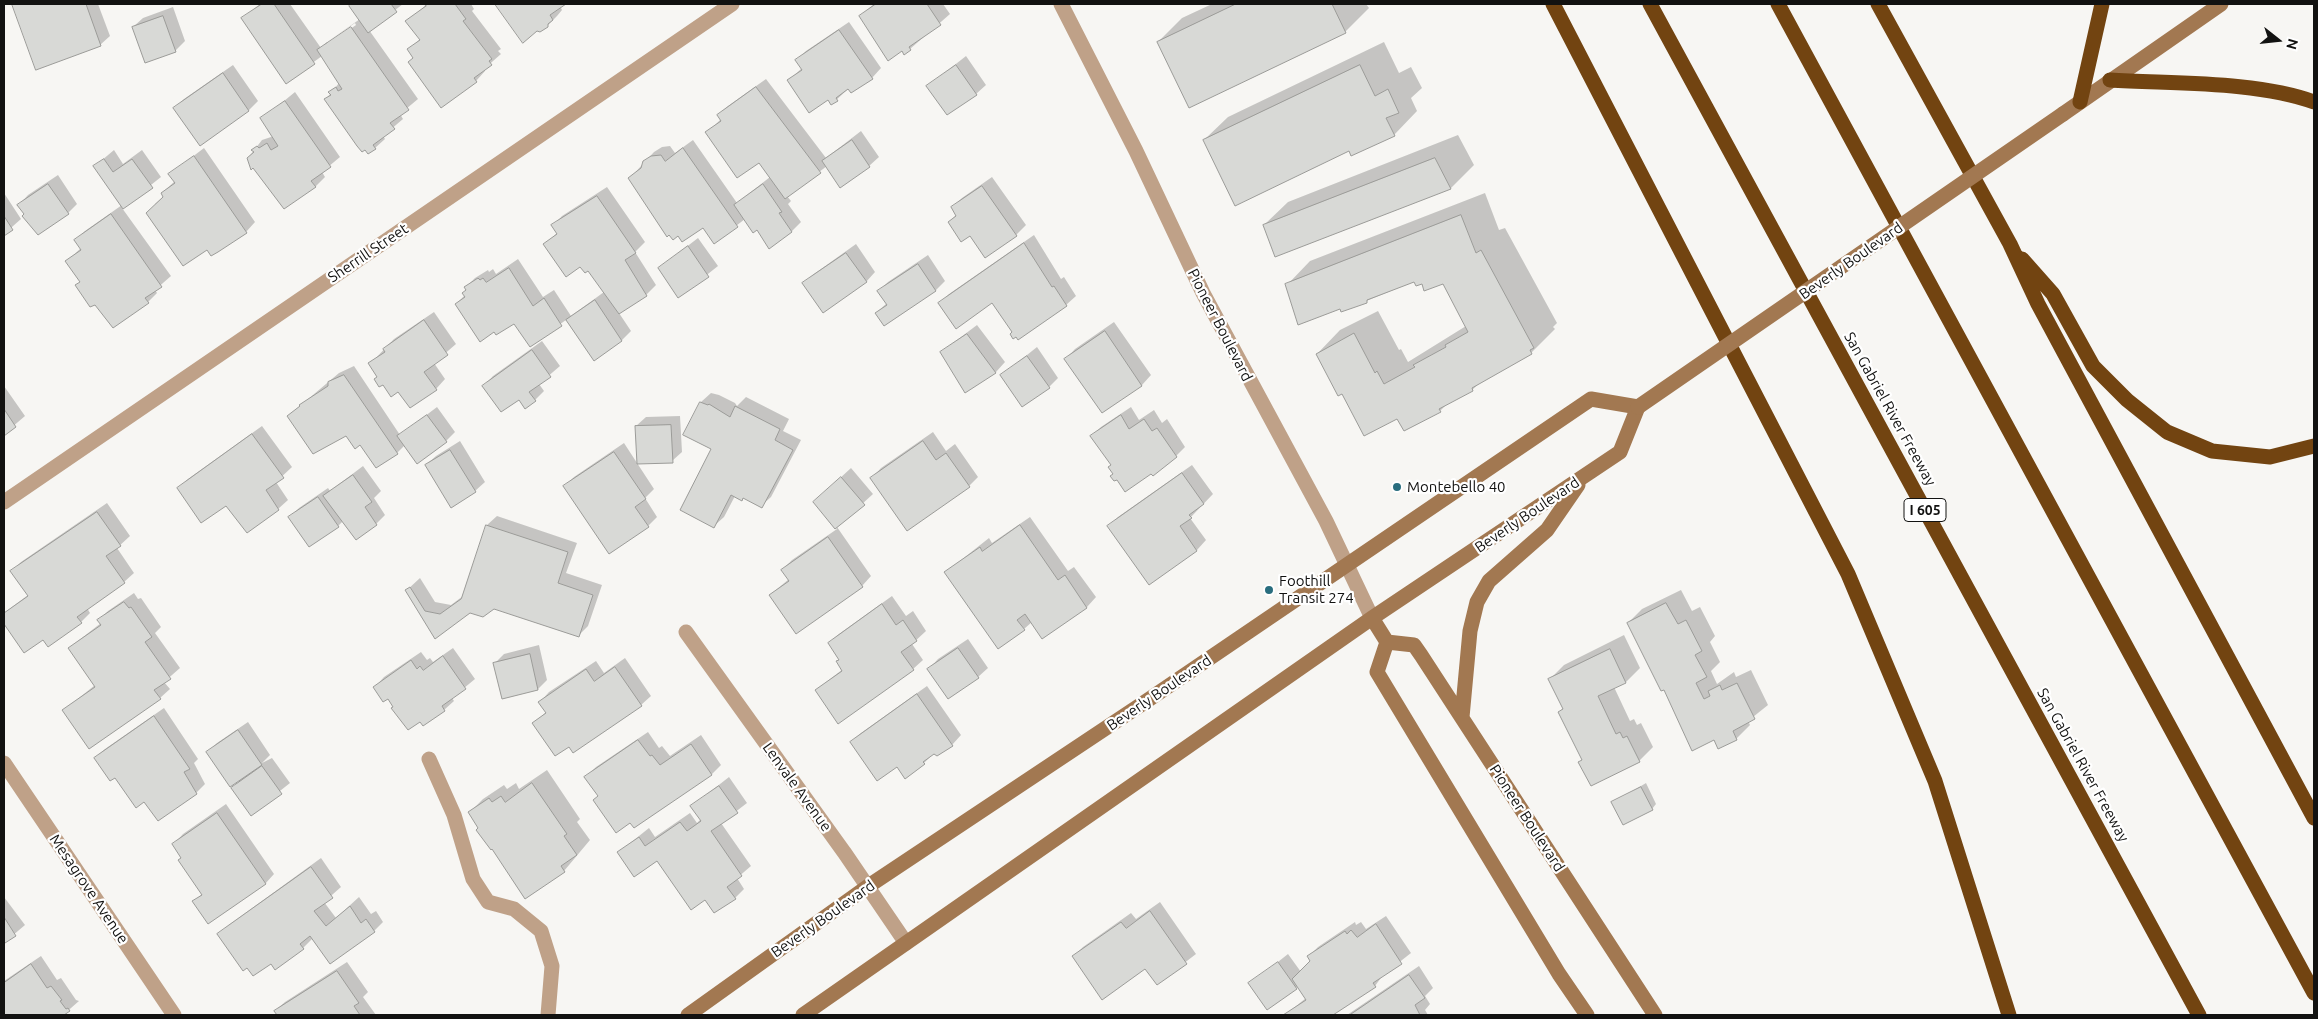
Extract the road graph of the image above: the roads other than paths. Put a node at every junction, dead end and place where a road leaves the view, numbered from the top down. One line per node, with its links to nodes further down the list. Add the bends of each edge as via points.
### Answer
1 (732, 4): 16 (street, Sherrill Street)
2 (1061, 4): 17 (street, Pioneer Boulevard, via 1203,293)
3 (1553, 4): 34 (highway, via 1848,574 1935,781)
4 (1650, 4): 35 (highway, San Gabriel River Freeway / I 605)
5 (1778, 4): 27 (highway)
6 (1878, 4): 12 (highway)
7 (2102, 4): 10 (highway)
8 (2221, 4): 9 (main road, Beverly Boulevard)
9 (2110, 80): 10 (main road, Beverly Boulevard); 11 (highway, via 2251,88)
10 (2080, 102): 13 (main road, Beverly Boulevard, bridge)
11 (2314, 102)
12 (2010, 244): 14 (highway, via 2053,294 2093,366 2127,400 2167,432 2212,450 2270,457); 24 (highway, via 2038,304)
13 (1638, 407): 15 (main road, Beverly Boulevard, via 1620,452); 17 (main road, Beverly Boulevard, via 1590,399)
14 (2314, 446)
15 (1584, 477): 18 (main road, Beverly Boulevard); 21 (main road, via 1547,530 1489,581 1477,602 1470,631)
16 (4, 502)
17 (1346, 564): 18 (street, Pioneer Boulevard); 25 (main road, Beverly Boulevard)
18 (1372, 618): 20 (main road, Pioneer Boulevard); 26 (main road, Beverly Boulevard)
19 (686, 632): 25 (street, Lenvale Avenue)
20 (1386, 642): 21 (main road, Pioneer Boulevard, via 1414,645); 32 (main road, via 1377,672)
21 (1462, 717): 33 (main road, Pioneer Boulevard)
22 (429, 759): 29 (street, via 454,815 473,879 488,902 514,909 541,931 552,966)
23 (4, 763): 28 (street, Mesagrove Avenue)
24 (2314, 818)
25 (867, 887): 26 (street, Lenvale Avenue); 30 (main road, Beverly Boulevard)
26 (906, 943): 31 (main road, Beverly Boulevard)
27 (2314, 993)
28 (174, 1015)
29 (548, 1015)
30 (688, 1015)
31 (803, 1015)
32 (1587, 1015)
33 (1655, 1015)
34 (2009, 1015)
35 (2199, 1015)

